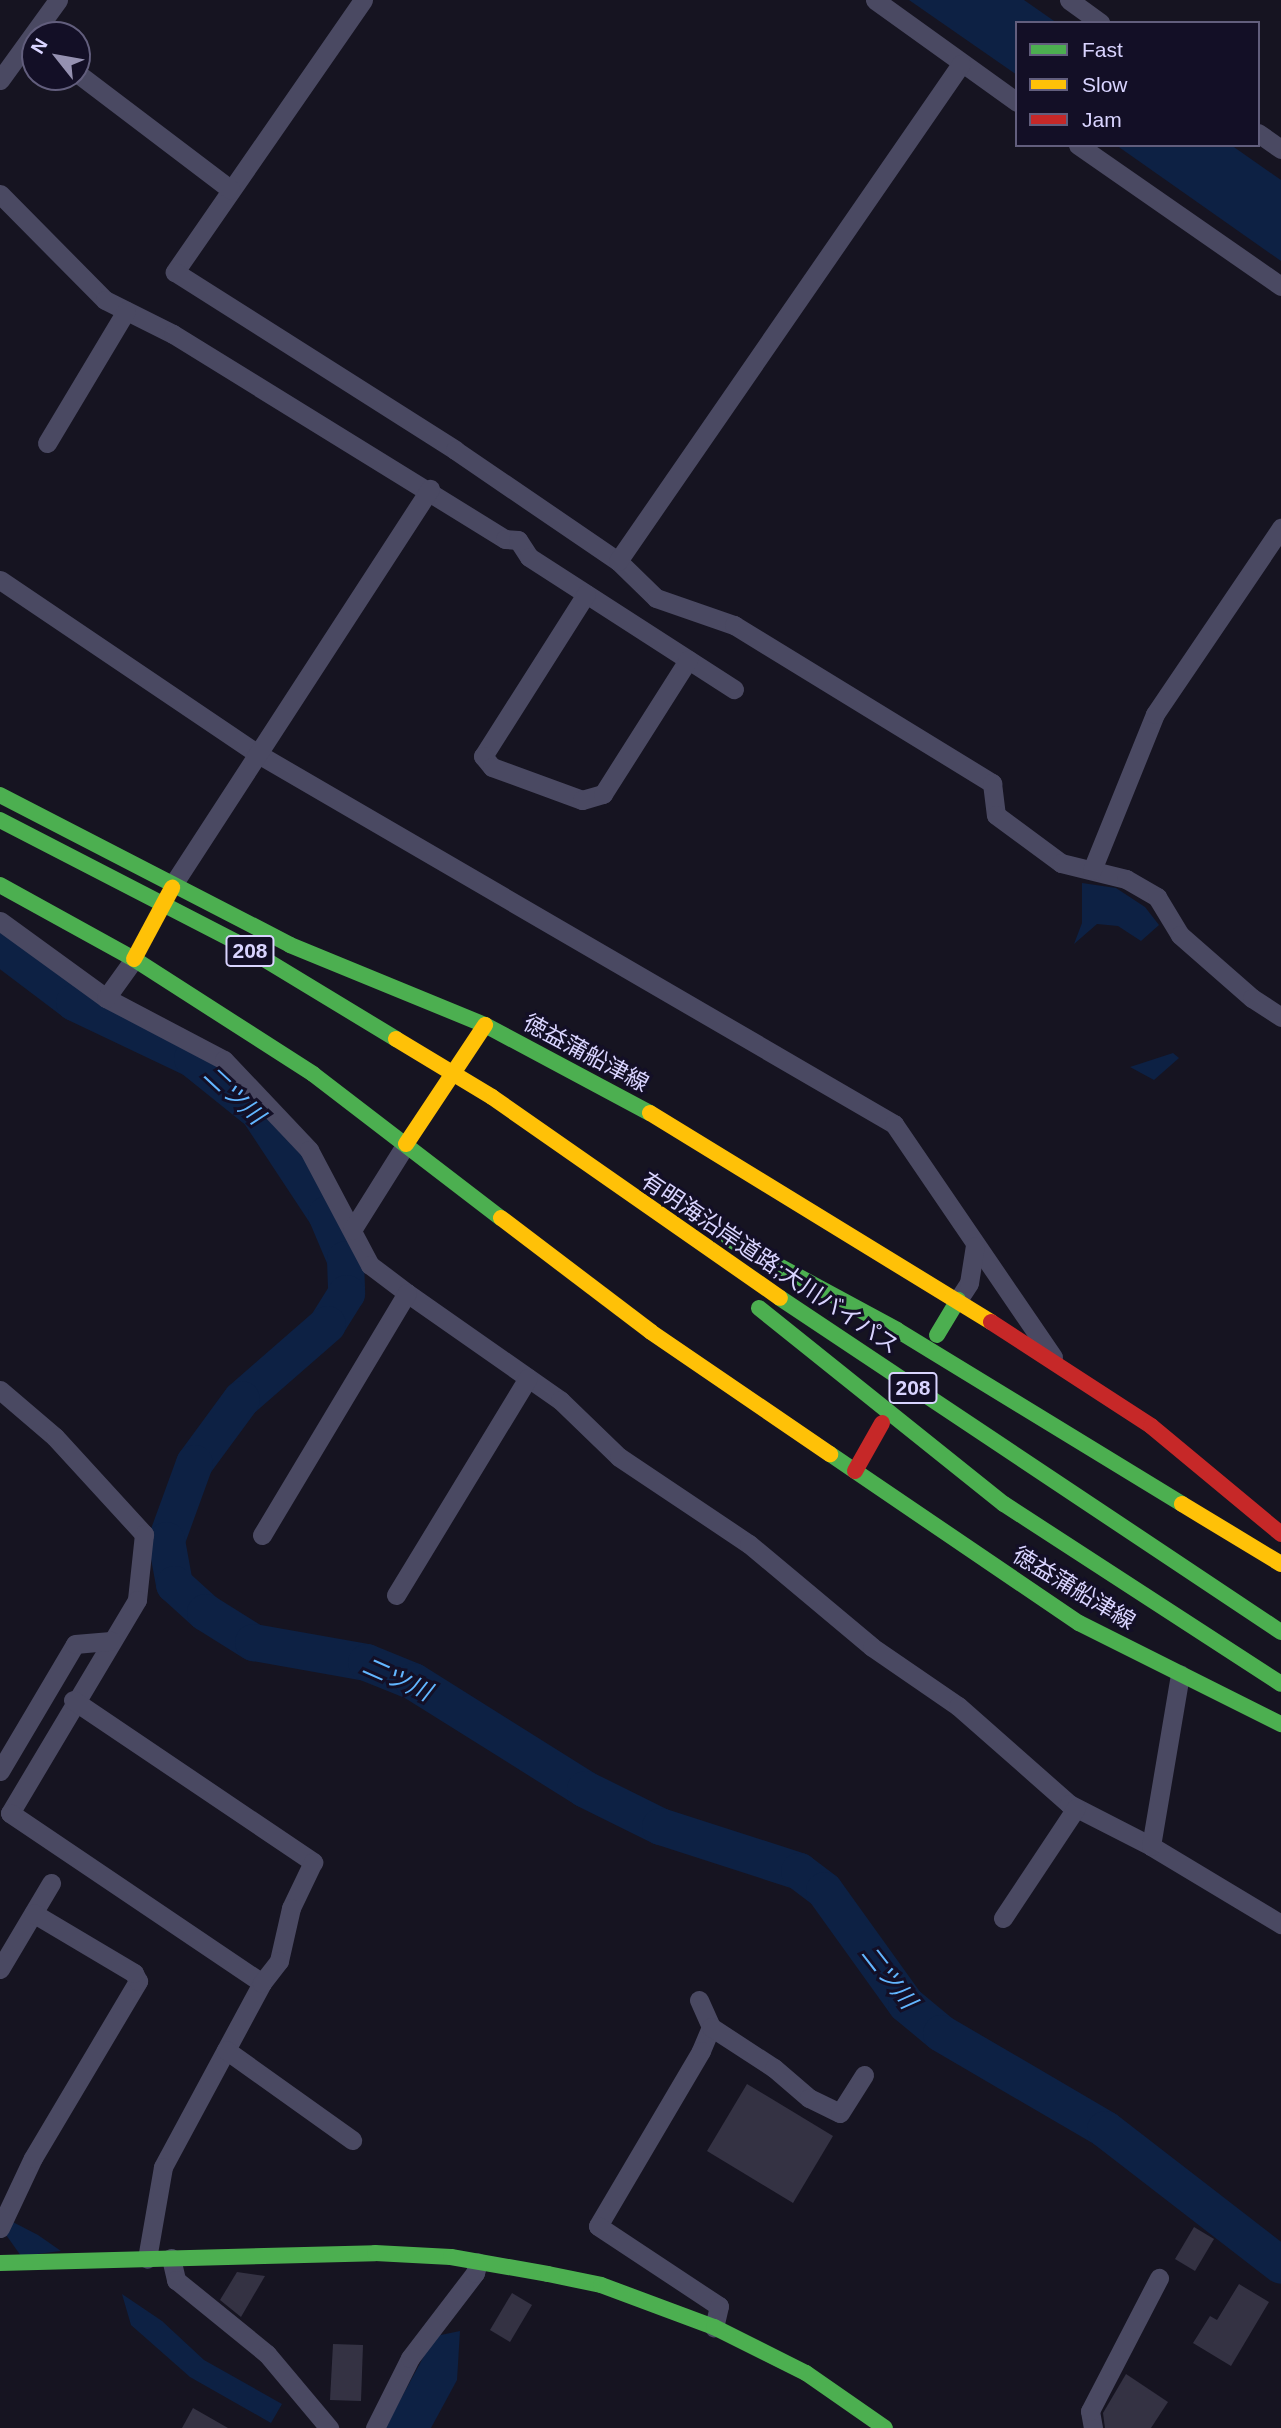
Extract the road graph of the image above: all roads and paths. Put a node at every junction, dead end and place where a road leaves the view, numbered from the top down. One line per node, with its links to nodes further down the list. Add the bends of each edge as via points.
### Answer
1 (58, 0): 5 (street)
2 (363, 0): 15 (street)
3 (874, 0): 8 (street)
4 (1069, 0): 6 (street)
5 (44, 21)
6 (1098, 21)
7 (21, 53): 9 (street)
8 (961, 64): 11 (street); 22 (street)
9 (0, 80)
10 (91, 84): 15 (street)
11 (1015, 101)
12 (1260, 134): 14 (street)
13 (1082, 147): 17 (street)
14 (1281, 149)
15 (231, 190): 22 (street, via 175,272 455,450)
16 (0, 194): 18 (street, via 105,300)
17 (1281, 286)
18 (126, 311): 19 (street); 20 (street)
19 (47, 443)
20 (430, 489): 24 (street, via 505,539 518,540 529,557); 27 (street)
21 (1281, 528): 31 (street, via 1155,714)
22 (618, 561): 31 (street, via 656,598 734,625 992,783 996,815 1061,863)
23 (0, 580): 27 (street)
24 (586, 594): 25 (street); 25 (street, via 483,756 492,766 582,800 603,794)
25 (688, 660): 26 (street)
26 (734, 689)
27 (258, 754): 32 (street); 43 (street, via 894,1124)
28 (0, 795): 32 (main road, 徳益蒲船津線)
29 (0, 820): 39 (main road, 有明海沿岸道路;大川バイパス / 208, via 236,942)
30 (0, 834): 39 (main road, 有明海沿岸道路;大川バイパス / 208, via 230,952)
31 (1092, 870): 37 (street, via 1126,879 1157,897 1180,934 1252,998)
32 (174, 883): 35 (main road); 38 (main road, 徳益蒲船津線, via 290,945)
33 (0, 885): 35 (main road, 徳益蒲船津線)
34 (0, 921): 36 (street)
35 (134, 958): 36 (street); 41 (main road, 徳益蒲船津線, via 313,1074)
36 (106, 998): 42 (street, via 224,1060 309,1150)
37 (1281, 1017)
38 (485, 1025): 41 (main road); 47 (main road, 徳益蒲船津線, via 661,1119)
39 (488, 1102): 40 (main road, 有明海沿岸道路;大川バイパス / 208)
40 (548, 1140): 44 (main road); 56 (main road, via 897,1330); 58 (main road, 有明海沿岸道路;大川バイパス / 208)
41 (406, 1143): 42 (street); 53 (main road, 徳益蒲船津線, via 652,1332)
42 (352, 1230): 45 (street, via 370,1265)
43 (975, 1247): 47 (street, via 969,1283); 49 (street)
44 (722, 1279)
45 (407, 1293): 50 (street); 55 (street)
46 (744, 1296): 61 (main road, via 1004,1504)
47 (958, 1300): 48 (main road); 49 (main road, 徳益蒲船津線)
48 (937, 1335)
49 (1059, 1366): 54 (main road, 徳益蒲船津線, via 1151,1426)
50 (528, 1378): 57 (street); 65 (street, via 560,1400 619,1457 749,1544 872,1647 958,1706)
51 (0, 1390): 59 (street, via 55,1437 144,1534 137,1600)
52 (882, 1423): 53 (main road)
53 (855, 1471): 60 (main road, 徳益蒲船津線, via 1079,1623)
54 (1281, 1534)
55 (262, 1535)
56 (1281, 1564)
57 (396, 1595)
58 (1281, 1632)
59 (111, 1641): 62 (street); 64 (street, via 75,1644)
60 (1180, 1674): 63 (main road, 徳益蒲船津線); 66 (street)
61 (1281, 1684)
62 (73, 1700): 72 (street, via 313,1862 291,1909 279,1961); 72 (street, via 10,1813)
63 (1281, 1724)
64 (0, 1770)
65 (1076, 1808): 66 (street); 69 (street)
66 (1151, 1846): 70 (street)
67 (51, 1883): 68 (street)
68 (33, 1913): 71 (street); 78 (street, via 134,1973 138,1981 33,2158)
69 (1003, 1919)
70 (1281, 1924)
71 (0, 1969)
72 (262, 1983): 75 (street)
73 (699, 2000): 74 (street)
74 (711, 2027): 76 (street, via 775,2068 809,2098 840,2113); 84 (street, via 598,2226 719,2306)
75 (226, 2050): 77 (street); 80 (street, via 163,2167)
76 (864, 2075)
77 (352, 2140)
78 (0, 2228)
79 (171, 2258): 80 (main road); 81 (main road, via 375,2253); 85 (street, via 176,2280 267,2354)
80 (147, 2259): 82 (main road)
81 (478, 2262): 84 (main road, via 601,2285); 86 (street, via 475,2273 410,2358)
82 (0, 2263)
83 (1159, 2278): 88 (street, via 1090,2411)
84 (714, 2327): 87 (main road, via 806,2373)
85 (328, 2428)
86 (375, 2428)
87 (886, 2428)
88 (1093, 2428)

